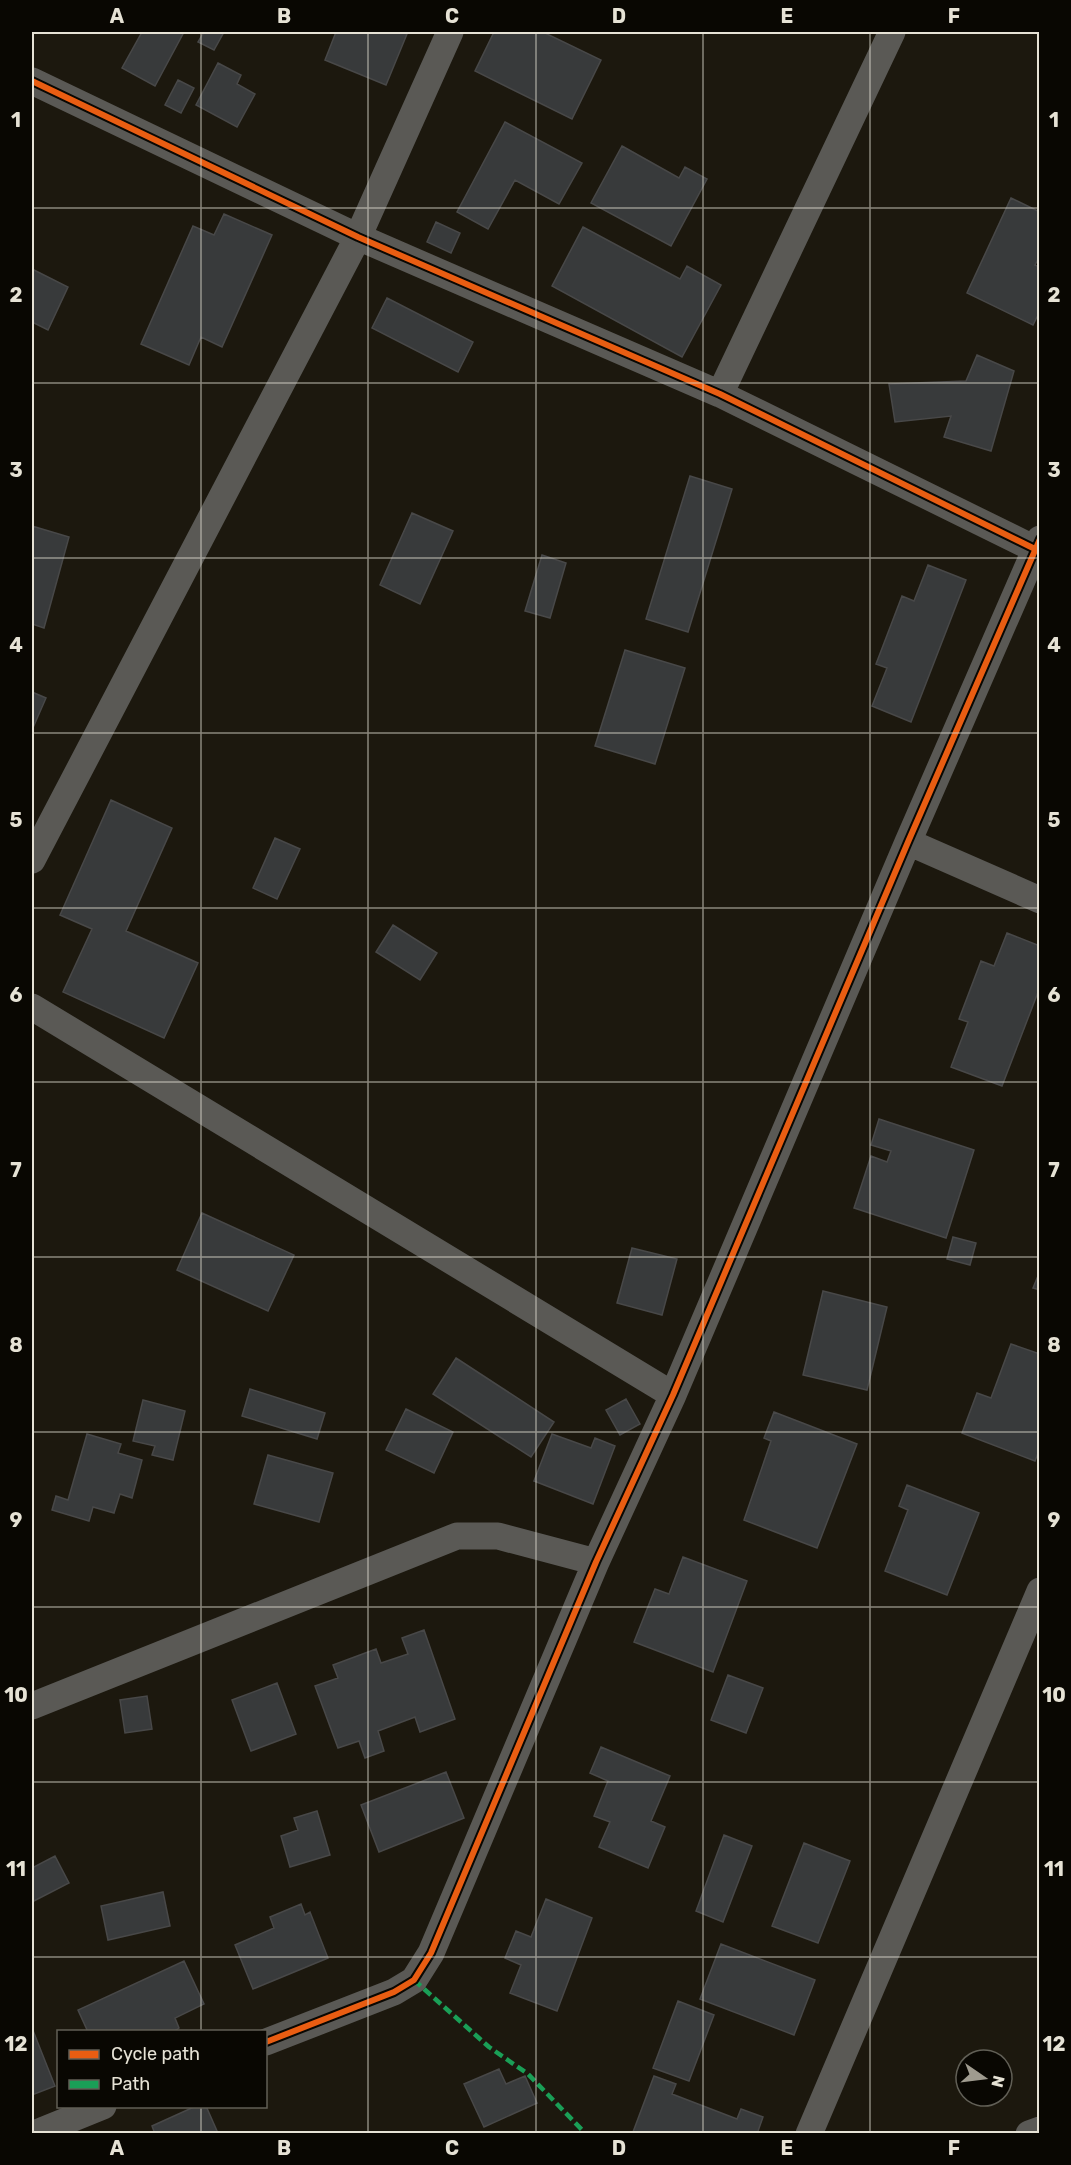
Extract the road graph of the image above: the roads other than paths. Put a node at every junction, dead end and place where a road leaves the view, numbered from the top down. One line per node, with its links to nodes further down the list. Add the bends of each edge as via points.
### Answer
1 (450, 32): 4 (street)
2 (892, 32): 5 (street)
3 (32, 81): 4 (street)
4 (358, 237): 5 (street); 8 (street)
5 (720, 394): 6 (street)
6 (1037, 544): 7 (street)
7 (908, 842): 9 (street); 11 (street)
8 (32, 860)
9 (1040, 900)
10 (32, 1007): 11 (street)
11 (673, 1395): 12 (street)
12 (596, 1563): 14 (street, via 498,1536 457,1536); 15 (street, via 442,1929 414,1980 394,1992)
13 (1040, 1591): 19 (street)
14 (32, 1706)
15 (267, 2042)
16 (98, 2108): 18 (street)
17 (1040, 2130): 20 (street)
18 (34, 2133)
19 (809, 2133)
20 (1029, 2133)

